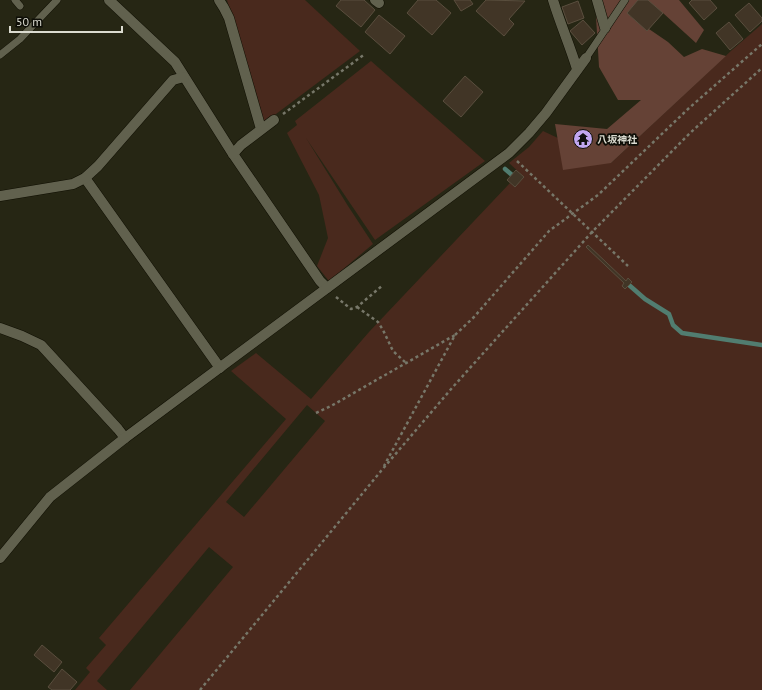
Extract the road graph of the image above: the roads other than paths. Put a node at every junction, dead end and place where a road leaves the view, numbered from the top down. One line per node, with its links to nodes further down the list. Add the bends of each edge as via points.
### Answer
1 (57, 0): 8 (lane, via 20,39)
2 (109, 0): 11 (street, via 175,62)
3 (219, 0): 13 (street, via 229,18)
4 (553, 0): 10 (street)
5 (597, 0): 7 (street)
6 (625, 0): 7 (lane)
7 (605, 28): 9 (lane)
8 (0, 55)
9 (586, 58): 10 (street)
10 (577, 69): 17 (street, via 546,113 509,153)
11 (184, 76): 14 (street); 15 (street, via 173,80)
12 (274, 120): 13 (street)
13 (261, 129): 14 (street)
14 (233, 154): 17 (street)
15 (85, 178): 16 (street, via 73,184); 19 (street)
16 (0, 196)
17 (327, 288): 19 (street)
18 (0, 328): 20 (street, via 41,345)
19 (220, 368): 20 (street)
20 (124, 438): 21 (street, via 50,497)
21 (0, 558)

